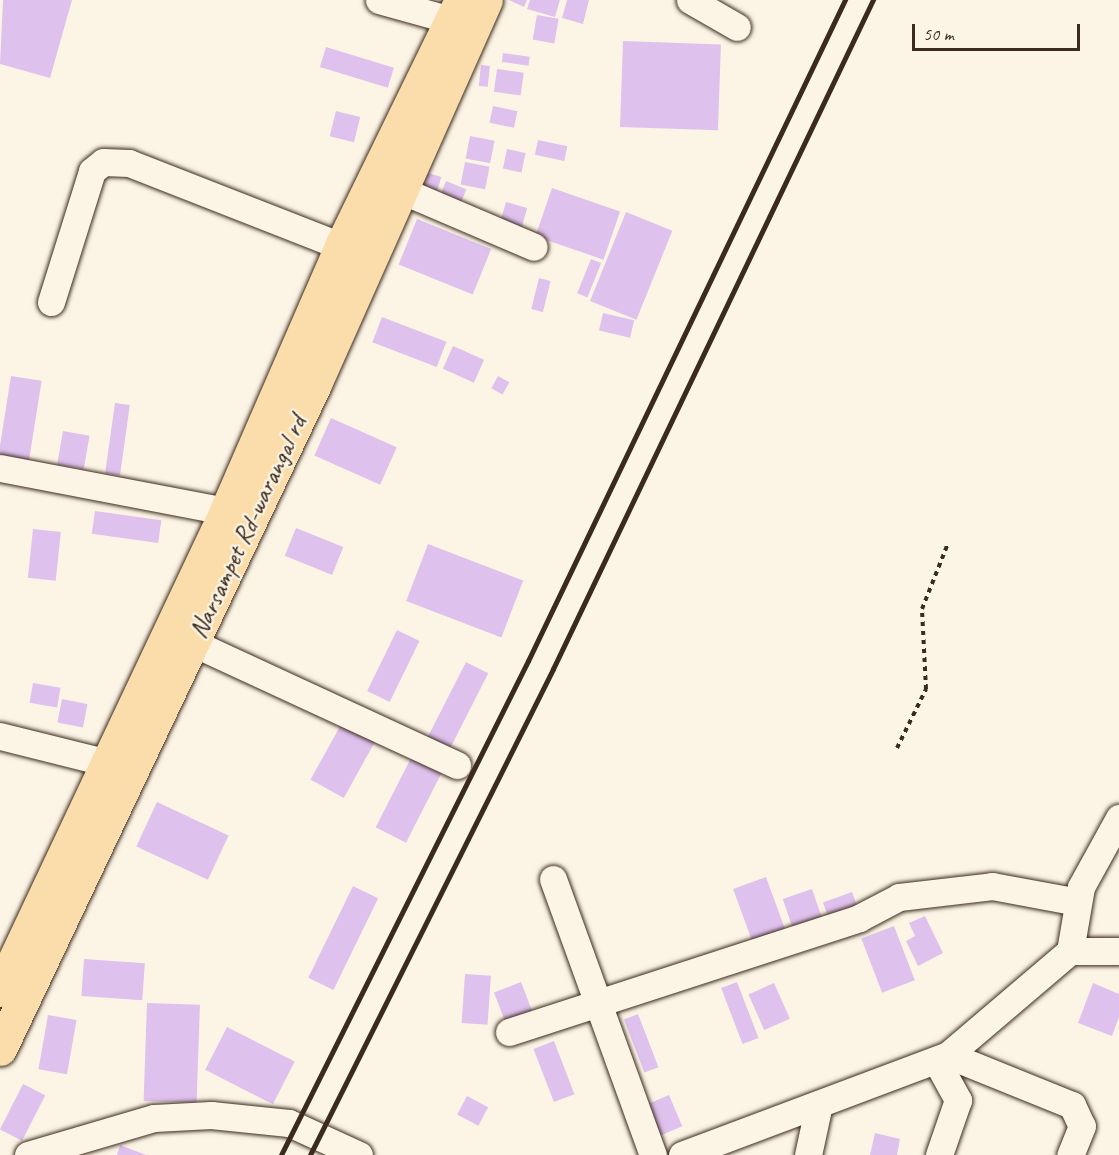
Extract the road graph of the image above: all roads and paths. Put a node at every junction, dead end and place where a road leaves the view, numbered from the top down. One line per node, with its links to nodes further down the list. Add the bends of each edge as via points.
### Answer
1 (380, 0): 4 (street)
2 (486, 0): 6 (main road, Narsampet Rd-warangal rd)
3 (690, 0): 5 (street)
4 (456, 10): 7 (main road, Narsampet Rd-warangal rd)
5 (737, 27)
6 (403, 191): 8 (street); 13 (main road, Narsampet Rd-warangal rd)
7 (341, 246): 9 (street, via 129,163 102,162 92,171); 11 (main road, Narsampet Rd-warangal rd)
8 (534, 247)
9 (51, 302)
10 (0, 468): 11 (street)
11 (225, 511): 16 (main road, Narsampet Rd-warangal rd)
12 (947, 546): 15 (path, via 922,609 926,689)
13 (194, 643): 17 (street); 26 (main road, Narsampet Rd-warangal rd)
14 (0, 736): 16 (street)
15 (897, 748)
16 (104, 762): 23 (main road, Narsampet Rd-warangal rd)
17 (457, 765)
18 (1119, 818): 20 (street)
19 (553, 879): 24 (street)
20 (1078, 902): 21 (street); 24 (street, via 992,886 918,893 859,918)
21 (1070, 951): 22 (street); 27 (street)
22 (1119, 951)
23 (0, 990)
24 (594, 1003): 25 (street); 31 (street)
25 (509, 1032)
26 (0, 1049)
27 (942, 1057): 28 (street); 34 (street, via 958,1100); 35 (street, via 1072,1105 1082,1126)
28 (819, 1104): 32 (street); 33 (street)
29 (28, 1155): 30 (street, via 154,1118 211,1115 289,1123)
30 (359, 1155)
31 (653, 1155)
32 (684, 1155)
33 (808, 1155)
34 (939, 1155)
35 (1070, 1155)

